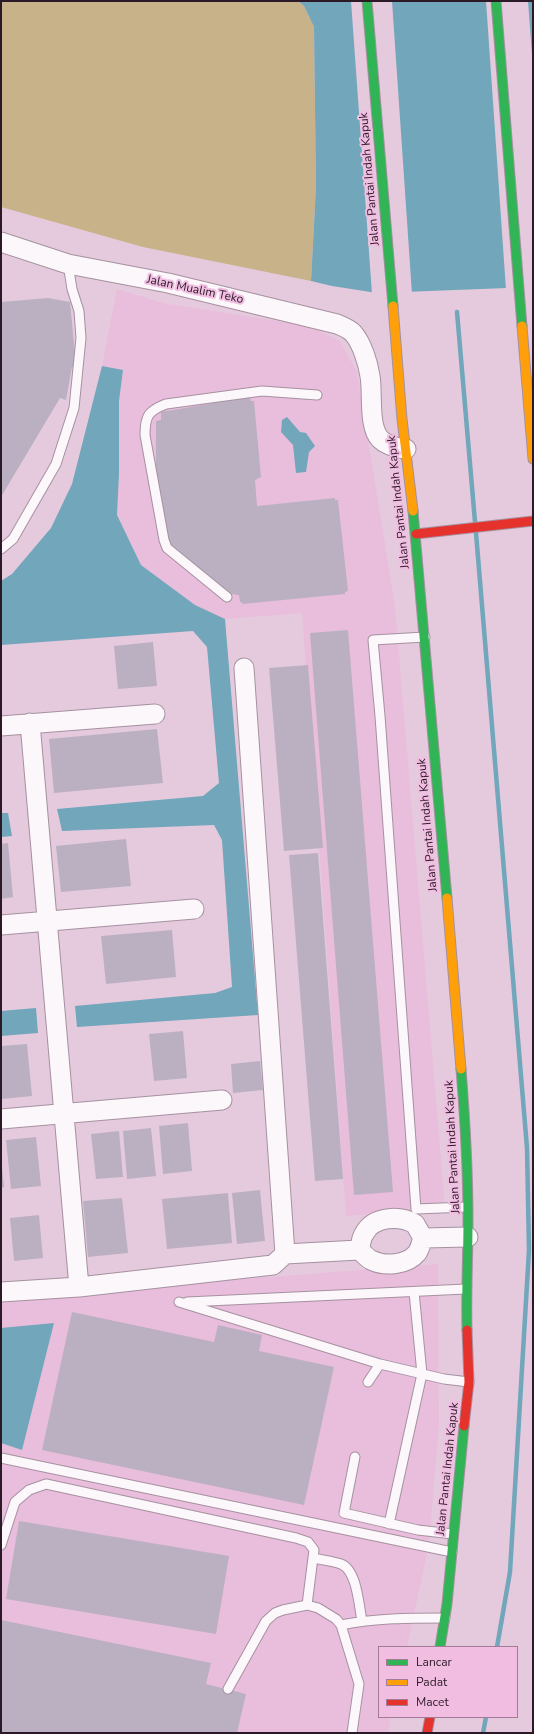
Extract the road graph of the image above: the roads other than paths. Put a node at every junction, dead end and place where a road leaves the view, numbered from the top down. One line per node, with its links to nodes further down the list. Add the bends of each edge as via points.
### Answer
1 (367, 1): 5 (main road, Jalan Pantai Indah Kapuk)
2 (496, 1): 8 (main road, via 527,395)
3 (1, 242): 4 (street, Jalan Mualim Teko)
4 (68, 264): 6 (street, Jalan Mualim Teko, via 168,283 337,324 353,332); 14 (lane, via 79,311 82,338 74,408 56,464 13,539)
5 (397, 363): 6 (street, via 393,375 384,378 376,376); 10 (main road, Jalan Pantai Indah Kapuk)
6 (367, 365): 10 (street, Jalan Mualim Teko, via 374,428 380,440)
7 (317, 395): 15 (lane, via 262,391 166,404 148,414 145,423 147,443 166,548)
8 (531, 408): 9 (main road)
9 (532, 428): 11 (main road)
10 (406, 449): 13 (main road, Jalan Pantai Indah Kapuk)
11 (533, 459)
12 (533, 521): 13 (main road)
13 (416, 534): 16 (main road, Jalan Pantai Indah Kapuk)
14 (1, 549)
15 (227, 596)
16 (425, 636): 27 (main road, Jalan Pantai Indah Kapuk, via 466,1126); 27 (lane, via 373,640 374,667 380,716 416,1209)
17 (244, 668): 31 (street)
18 (154, 714): 19 (street)
19 (30, 723): 20 (street); 22 (street)
20 (1, 726)
21 (194, 909): 22 (street)
22 (47, 922): 23 (street); 25 (street)
23 (1, 925)
24 (222, 1100): 25 (street)
25 (64, 1114): 26 (street); 32 (street)
26 (1, 1119)
27 (467, 1207): 28 (main road, Jalan Pantai Indah Kapuk)
28 (468, 1237): 29 (street); 33 (main road, Jalan Pantai Indah Kapuk)
29 (423, 1238): 30 (street, via 417,1254 396,1264 370,1260); 30 (street, via 415,1224 402,1218 392,1218 373,1224 364,1234)
30 (359, 1250): 31 (street)
31 (285, 1254): 32 (street, via 272,1265)
32 (79, 1287): 34 (street)
33 (466, 1289): 35 (lane); 39 (main road, Jalan Pantai Indah Kapuk)
34 (1, 1292)
35 (414, 1292): 36 (lane, via 179,1302); 37 (lane)
36 (380, 1364): 37 (lane); 38 (lane)
37 (422, 1374): 39 (lane); 42 (lane)
38 (368, 1382)
39 (469, 1382): 43 (main road, Jalan Pantai Indah Kapuk)
40 (355, 1456): 42 (lane, via 344,1513)
41 (1, 1458): 45 (lane)
42 (389, 1524): 43 (lane)
43 (453, 1534): 45 (main road, Jalan Pantai Indah Kapuk)
44 (1, 1545): 46 (lane, via 15,1502 29,1490 46,1484 296,1538 308,1542 314,1550)
45 (452, 1552): 48 (main road, Jalan Pantai Indah Kapuk)
46 (313, 1558): 47 (lane); 49 (lane, via 342,1564 349,1569)
47 (307, 1604): 50 (lane, via 336,1619); 52 (lane, via 283,1610 266,1621)
48 (445, 1618): 49 (lane); 51 (main road, Jalan Pantai Indah Kapuk)
49 (362, 1621): 50 (lane)
50 (341, 1625): 54 (lane, via 358,1684)
51 (440, 1646)
52 (228, 1689)
53 (430, 1718): 55 (main road)
54 (352, 1733)
55 (427, 1733)

